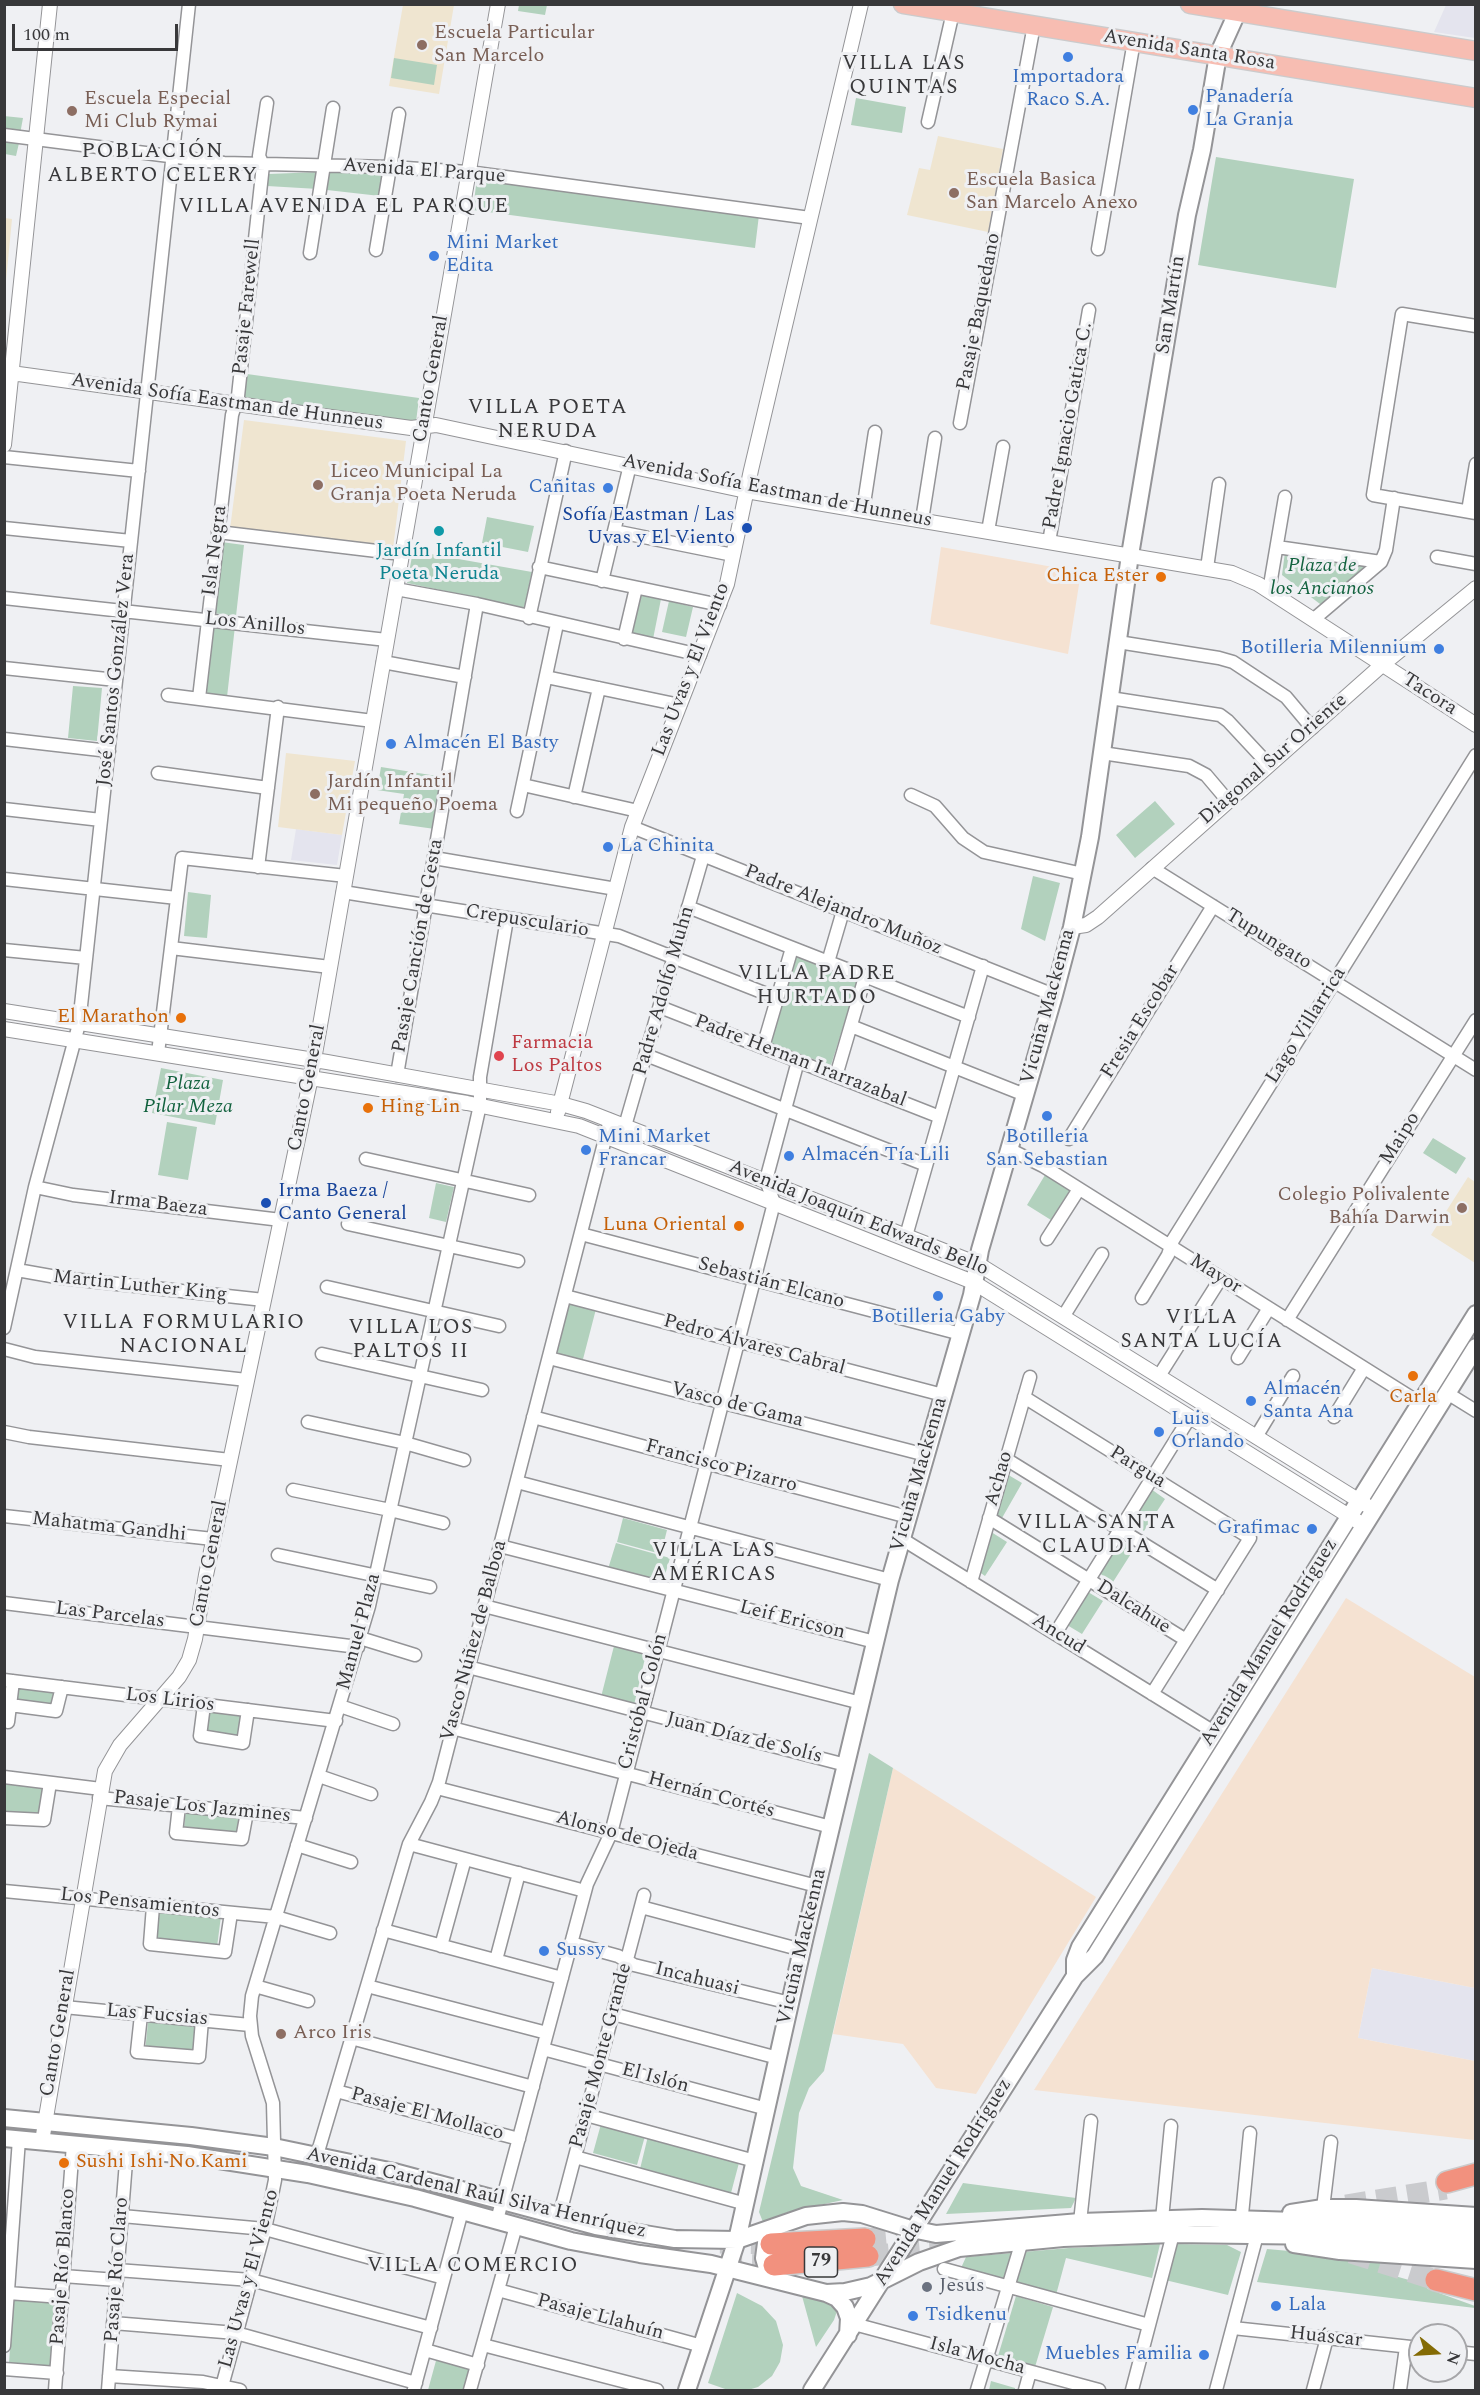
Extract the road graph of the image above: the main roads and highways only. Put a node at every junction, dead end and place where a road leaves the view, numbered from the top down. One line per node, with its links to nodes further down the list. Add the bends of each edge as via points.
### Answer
1 (903, 4): 5 (main road, Avenida Santa Rosa)
2 (1190, 4): 3 (main road)
3 (1239, 8): 4 (main road); 5 (main road)
4 (1476, 51)
5 (1218, 55): 6 (main road, Avenida Santa Rosa); 7 (main road, San Martín)
6 (1476, 98)
7 (1130, 555): 28 (main road, Vicuña Mackenna, via 1072,927 890,1580)
8 (1476, 1314): 10 (main road, Avenida Manuel Rodríguez)
9 (1476, 1347): 11 (main road, Avenida Manuel Rodríguez)
10 (1263, 1653): 11 (main road); 12 (main road, Avenida Manuel Rodríguez)
11 (1272, 1673): 13 (main road, Avenida Manuel Rodríguez)
12 (1212, 1735): 13 (main road); 14 (main road, Avenida Manuel Rodríguez)
13 (1219, 1758): 15 (main road, Avenida Manuel Rodríguez)
14 (1165, 1810): 15 (main road); 16 (main road, Avenida Manuel Rodríguez, via 1080,1947 1075,1960)
15 (1173, 1831): 16 (main road, Avenida Manuel Rodríguez, via 1095,1956)
16 (1076, 1976): 24 (main road, Avenida Manuel Rodríguez)
17 (4, 2118): 28 (main road, Avenida Cardenal Raúl Silva Henríquez, via 274,2147 394,2172 616,2230 675,2239)
18 (12, 2138): 33 (main road, Avenida Cardenal Raúl Silva Henríquez, via 274,2168 383,2190 605,2248)
19 (1476, 2174): 20 (highway, via 1446,2186)
20 (1476, 2186)
21 (1476, 2216): 22 (main road, Avenida Cardenal Raúl Silva Henríquez, via 1323,2208)
22 (1266, 2219): 23 (main road, Avenida Cardenal Raúl Silva Henríquez); 25 (main road, Avenida Cardenal Raúl Silva Henríquez)
23 (1241, 2227): 24 (main road, Avenida Cardenal Raúl Silva Henríquez, via 1161,2219 948,2234); 27 (main road, Avenida Cardenal Raúl Silva Henríquez); 35 (main road, Avenida Cardenal Raúl Silva Henríquez, via 972,2246 942,2253)
24 (915, 2230): 31 (main road, Avenida Cardenal Raúl Silva Henríquez, via 867,2215 843,2212 806,2216); 35 (main road, Avenida Manuel Rodríguez)
25 (1391, 2232): 26 (main road, Avenida Cardenal Raúl Silva Henríquez); 27 (main road, Avenida Cardenal Raúl Silva Henríquez); 29 (main road, Avenida Cardenal Raúl Silva Henríquez)
26 (1476, 2232)
27 (1257, 2235): 32 (main road, Avenida Cardenal Raúl Silva Henríquez, via 1340,2251)
28 (737, 2240): 31 (main road, Avenida Cardenal Raúl Silva Henríquez); 33 (main road, Vicuña Mackenna)
29 (1476, 2246)
30 (867, 2247): 31 (highway, 79)
31 (774, 2255): 33 (main road, Avenida Cardenal Raúl Silva Henríquez); 37 (main road, Avenida Cardenal Raúl Silva Henríquez)
32 (1476, 2260)
33 (728, 2267): 39 (main road, Vicuña Mackenna)
34 (1436, 2280): 36 (highway)
35 (882, 2281): 37 (main road, Avenida Cardenal Raúl Silva Henríquez, via 853,2291); 38 (main road, Avenida Manuel Rodríguez)
36 (1476, 2290)
37 (826, 2293): 38 (main road, via 844,2307)
38 (851, 2330): 40 (main road, Avenida Manuel Rodríguez)
39 (687, 2391)
40 (813, 2391)

